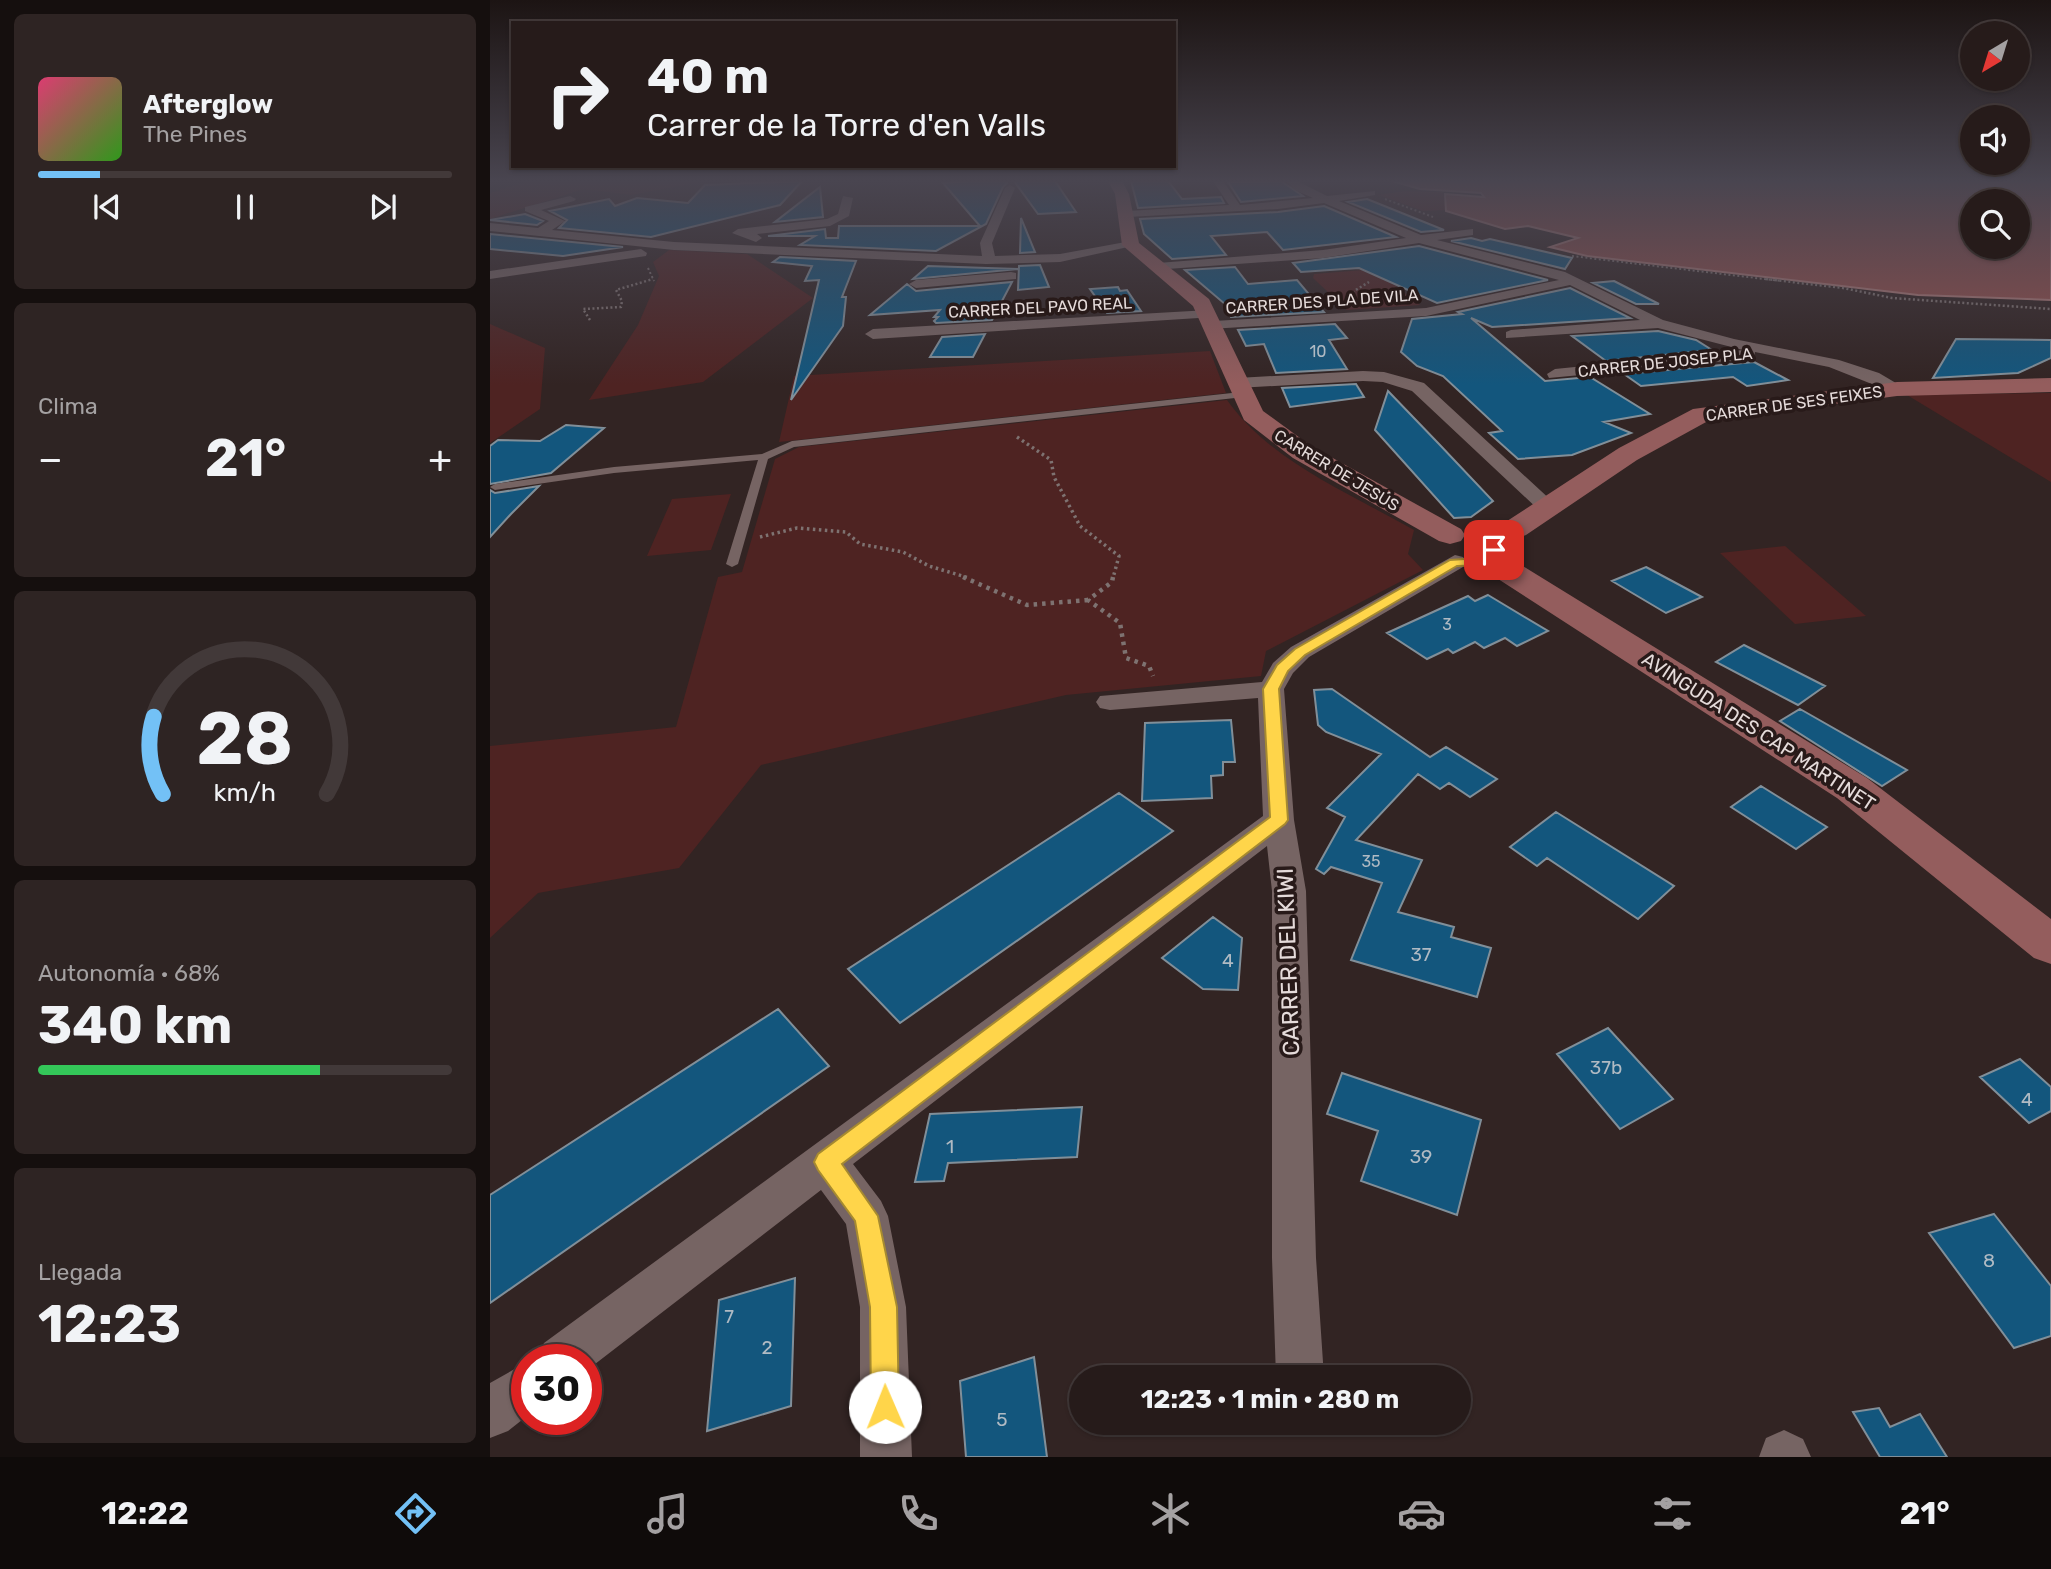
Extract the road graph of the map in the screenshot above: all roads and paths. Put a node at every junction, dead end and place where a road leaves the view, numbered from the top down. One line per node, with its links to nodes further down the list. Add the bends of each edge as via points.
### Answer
1 (640, 249): 17 (street)
2 (650, 249): 21 (path, via 646,263 654,281 616,290 621,307 583,309)
3 (754, 249): 10 (street)
4 (987, 249): 13 (street)
5 (1109, 249): 14 (street)
6 (1136, 249): 15 (street, CARRER DE JESÚS)
7 (1273, 249): 11 (street)
8 (1371, 249): 11 (street)
9 (1458, 249): 18 (street)
10 (781, 250): 13 (street)
11 (1280, 257): 15 (street); 16 (street)
12 (1581, 258): 18 (street); 20 (path, via 1843,288 1892,299)
13 (986, 260): 14 (street)
14 (1013, 261): 19 (street, via 1011,276)
15 (1158, 267): 22 (street, CARRER DE JESÚS, via 1202,303)
16 (1294, 272)
17 (490, 275)
18 (1574, 280): 22 (street, CARRER DES PLA DE VILA, via 1426,312); 23 (street)
19 (916, 284)
20 (2051, 309)
21 (590, 320)
22 (1211, 320): 24 (street, CARRER DEL PAVO REAL); 29 (street, CARRER DE JESÚS)
23 (1658, 323): 25 (street); 26 (street)
24 (873, 334)
25 (1511, 335)
26 (1775, 351): 27 (street, CARRER DE JOSEP PLA); 30 (street, via 1833,363)
27 (1555, 374)
28 (2051, 385): 30 (street, CARRER DE SES FEIXES)
29 (1239, 389): 31 (lane); 34 (street, via 1363,376 1418,387); 36 (street, CARRER DE JESÚS, via 1253,415 1272,432)
30 (1897, 389): 34 (street, CARRER DE SES FEIXES, via 1702,414 1628,454)
31 (996, 422): 32 (lane, via 792,444); 38 (path, via 1051,460 1080,526 1119,556 1112,582)
32 (764, 457): 33 (lane, via 614,470); 35 (lane)
33 (495, 487)
34 (1547, 507): 36 (street, CARRER DE SES FEIXES)
35 (739, 542): 37 (lane); 38 (path, via 797,528 846,532 860,544 903,552 1027,605)
36 (1470, 549): 39 (street, via 1300,652 1282,668); 43 (street, AVINGUDA DES CAP MARTINET, via 1852,788)
37 (732, 564)
38 (1088, 600): 40 (path, via 1120,623 1126,658 1149,666)
39 (1271, 689): 40 (street); 42 (street, CARRER DEL KIWI)
40 (1162, 700): 41 (street)
41 (1110, 702)
42 (1279, 820): 44 (street); 46 (street, CARRER DEL KIWI, via 1289,891)
43 (2051, 945)
44 (826, 1162): 45 (street); 49 (street, via 866,1216 883,1307)
45 (582, 1344)
46 (1299, 1365)
47 (511, 1398): 48 (street)
48 (490, 1413)
49 (886, 1457)

